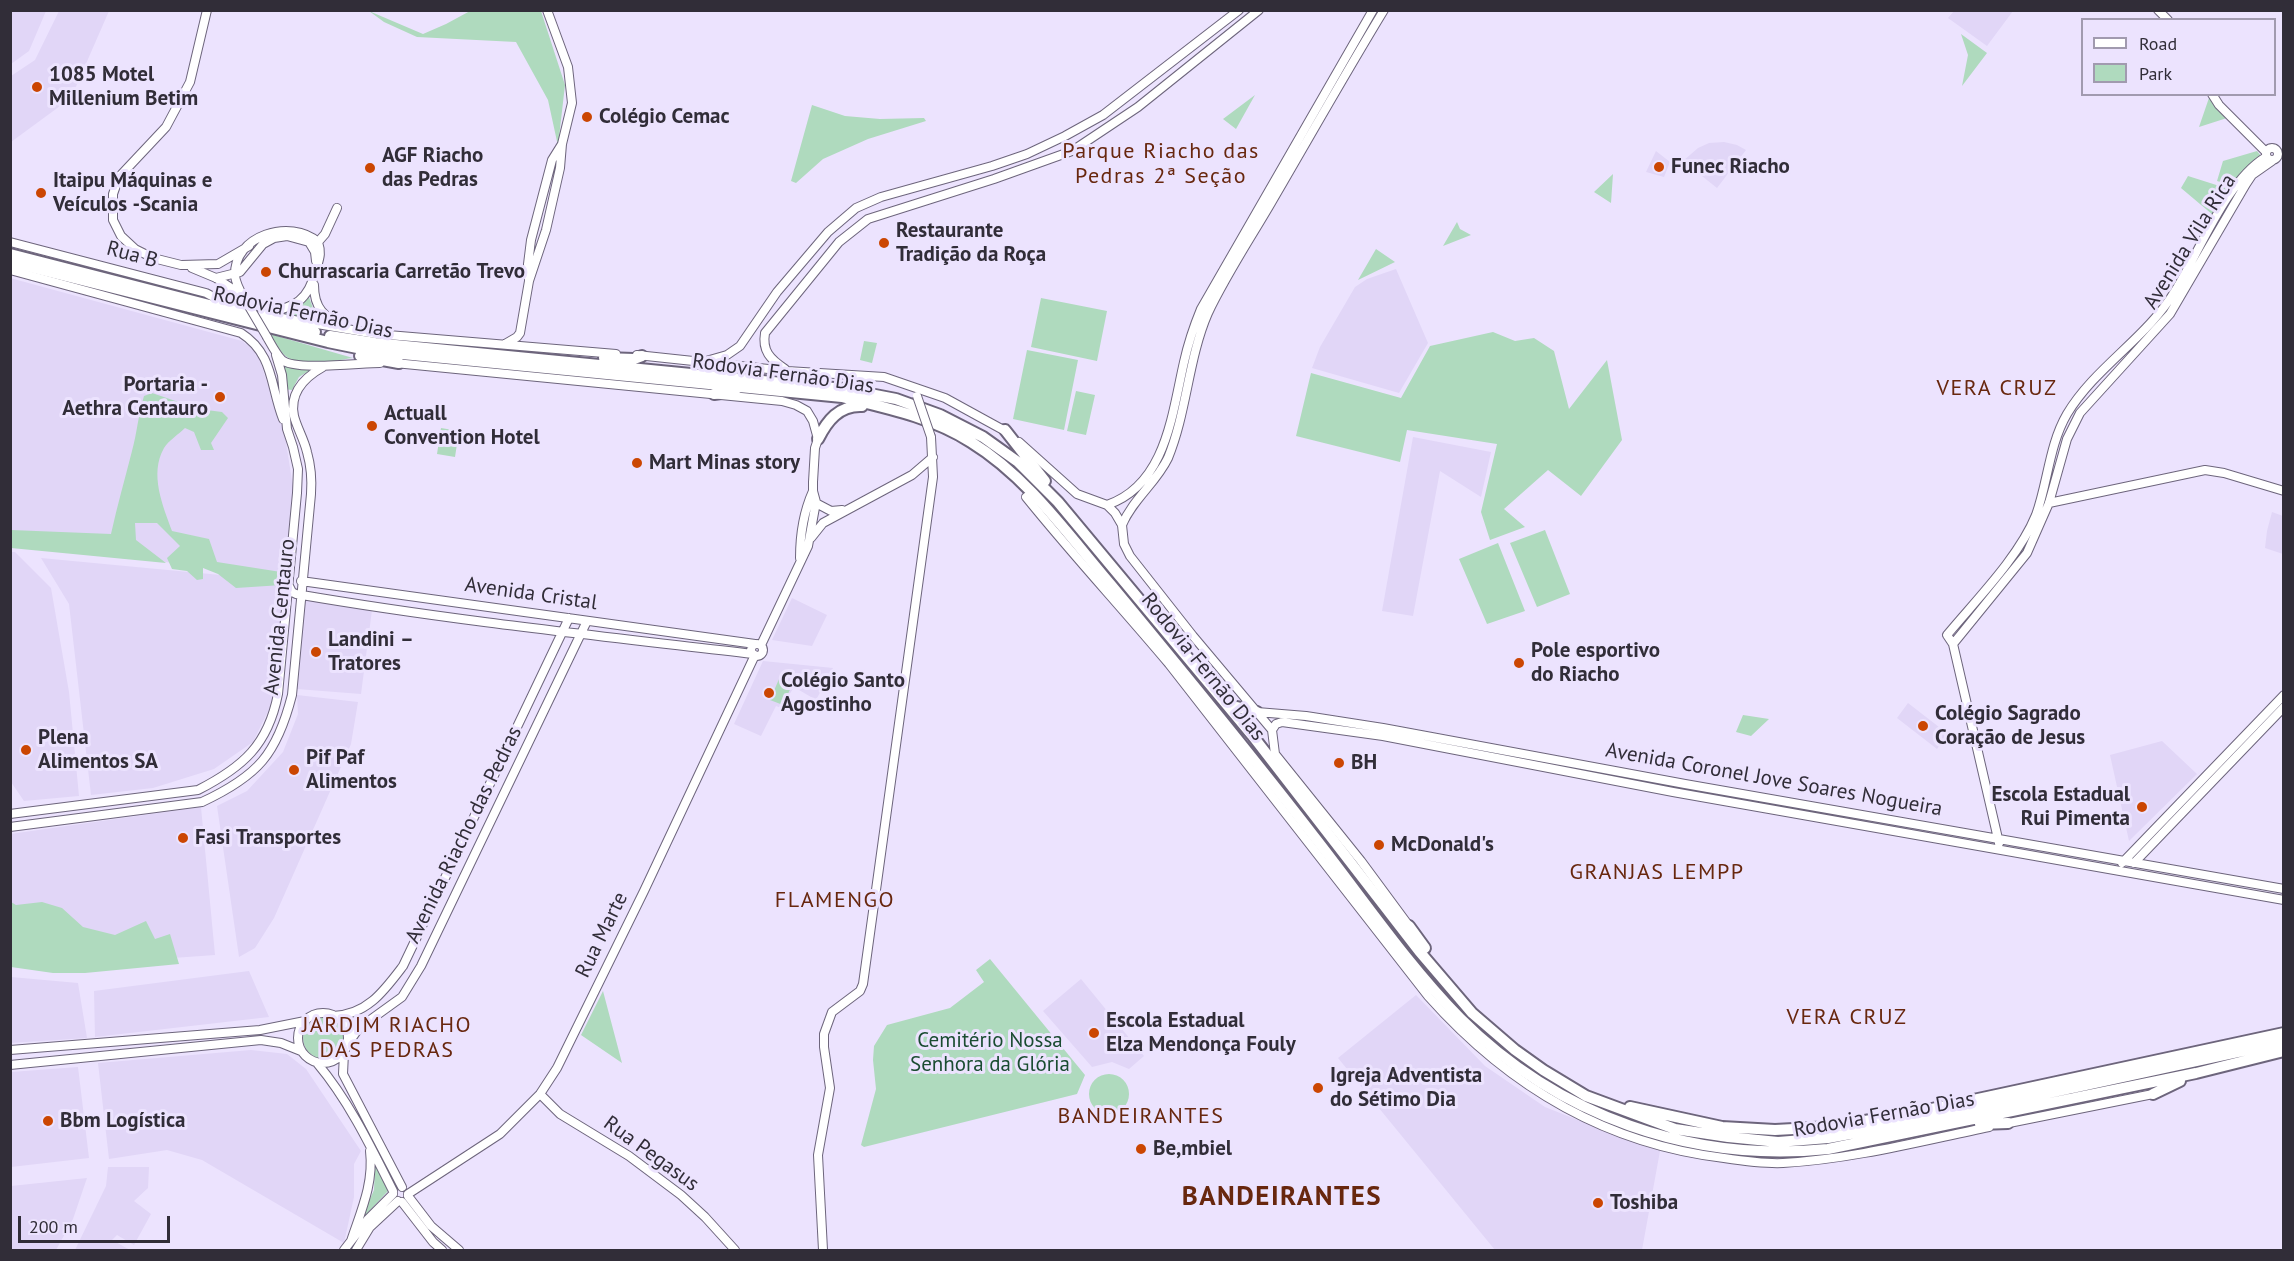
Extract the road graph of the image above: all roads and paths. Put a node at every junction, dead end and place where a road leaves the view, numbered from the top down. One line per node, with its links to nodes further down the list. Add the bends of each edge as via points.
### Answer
1 (207, 10): 22 (street, via 190,82 166,127 118,177 113,194 113,220 126,243 153,258)
2 (547, 10): 11 (street, via 571,87 572,103)
3 (1239, 10): 7 (street)
4 (1259, 10): 9 (street)
5 (1373, 10): 56 (street, via 1201,309 1169,429 1151,471 1130,495)
6 (1384, 10): 58 (street, via 1209,312 1168,458)
7 (1131, 94): 9 (street, via 1136,96); 12 (street, via 1065,136)
8 (2213, 96): 10 (street)
9 (1138, 107): 13 (street, via 1072,151)
10 (2272, 154): 55 (street, Avenida Vila Rica, via 2246,184 2170,314 2079,413); 74 (street, Avenida Vila Rica, via 2254,164 2237,182 2167,304 2075,402 2057,437 2028,533 1947,635)
11 (559, 155): 19 (street, via 546,230); 19 (street, via 547,177)
12 (992, 166): 13 (street); 20 (street, via 881,197 856,208 828,232)
13 (994, 179): 26 (street, via 868,219 839,242)
14 (337, 208): 16 (street, via 325,234)
15 (10, 242): 28 (street, Rua B, via 206,293)
16 (313, 242): 17 (street, via 309,235 287,230 267,234); 23 (street, via 287,236 273,238 262,244); 25 (street, via 321,255)
17 (249, 246): 22 (street, via 218,264); 23 (street, via 238,261)
18 (10, 254): 28 (highway, Rodovia Fernão Dias)
19 (533, 258): 32 (street, via 520,333)
20 (802, 263): 26 (street, via 793,283); 36 (street, via 740,346 727,356)
21 (10, 266): 30 (highway, Rodovia Fernão Dias, via 49,271); 46 (street, via 241,333 264,354)
22 (188, 266): 24 (street)
23 (235, 274): 24 (street); 27 (street)
24 (216, 278): 27 (street)
25 (314, 279): 29 (street, via 298,304); 31 (street, via 317,308 325,317)
26 (802, 287): 39 (street, via 765,333 763,342 774,362)
27 (243, 297): 33 (street, bridge)
28 (241, 312): 29 (street); 35 (highway, Rodovia Fernão Dias, via 330,336 375,343)
29 (262, 315): 31 (street)
30 (286, 332): 37 (highway, via 358,355); 41 (highway, Rodovia Fernão Dias, via 372,351)
31 (360, 332): 32 (street, Rodovia Fernão Dias)
32 (505, 344): 34 (street, Rodovia Fernão Dias)
33 (275, 351): 38 (street, via 291,365); 42 (street, Avenida Centauro)
34 (642, 356): 35 (highway); 36 (street, Rodovia Fernão Dias)
35 (559, 360): 54 (highway, Rodovia Fernão Dias, via 844,389 896,399 983,437 1018,462)
36 (701, 362): 39 (street, Rodovia Fernão Dias)
37 (399, 363): 38 (street); 43 (street)
38 (327, 365): 44 (street, via 304,379)
39 (787, 371): 40 (street, Rodovia Fernão Dias, via 865,375)
40 (902, 382): 47 (street, Rodovia Fernão Dias, via 945,398); 49 (street, bridge, via 917,396 932,437)
41 (789, 392): 43 (highway, via 731,390); 45 (highway, Rodovia Fernão Dias, via 843,398)
42 (283, 393): 44 (street, via 288,391); 46 (street, Avenida Centauro)
43 (714, 394): 48 (street, via 796,405 807,411)
44 (296, 396): 61 (street, Avenida Centauro, via 294,415 307,450 311,483)
45 (915, 415): 48 (highway, via 850,406 836,413); 50 (highway, Rodovia Fernão Dias, via 972,442)
46 (287, 429): 62 (street, Avenida Centauro, via 297,469)
47 (1005, 430): 54 (highway); 56 (street, Rodovia Fernão Dias, via 1077,494)
48 (818, 440): 53 (street)
49 (933, 457): 57 (street, via 912,475); 127 (street, via 863,984 860,991 832,1012 824,1034 830,1088 818,1155)
50 (1002, 466): 52 (highway); 117 (highway, Rodovia Fernão Dias, via 1042,505 1126,603 1448,1005 1484,1040 1536,1080 1603,1117 1662,1137 1727,1149 1820,1150)
51 (2283, 491): 55 (street, via 2205,470)
52 (1026, 496): 116 (street, Rodovia Fernão Dias, via 1169,664 1428,996 1487,1056 1547,1098 1610,1128 1666,1148 1768,1163 1846,1157)
53 (812, 501): 57 (street, via 831,511); 59 (street); 60 (street)
54 (1058, 502): 71 (highway, Rodovia Fernão Dias)
55 (2049, 503): 74 (street, Avenida Vila Rica, via 2027,553)
56 (1107, 506): 58 (street, Rodovia Fernão Dias)
57 (849, 509): 59 (street, via 818,527)
58 (1122, 525): 81 (street, Rodovia Fernão Dias, via 1130,556)
59 (808, 546): 60 (street)
60 (800, 560): 73 (street)
61 (301, 581): 63 (street, Avenida Cristal); 65 (street, Avenida Centauro)
62 (288, 582): 65 (street, via 293,593); 75 (street, Avenida Centauro)
63 (331, 586): 64 (street, Avenida Cristal); 66 (street)
64 (376, 591): 67 (street); 68 (street, Avenida Cristal)
65 (300, 595): 66 (street, Avenida Cristal); 76 (street, Avenida Centauro)
66 (330, 599): 67 (street, Avenida Cristal)
67 (374, 606): 70 (street, Avenida Cristal)
68 (569, 618): 69 (street, Avenida Cristal); 70 (street, Avenida Riacho das Pedras)
69 (587, 621): 72 (street, Avenida Riacho das Pedras); 73 (street, Avenida Cristal)
70 (563, 631): 72 (street, Avenida Cristal); 100 (street, Avenida Riacho das Pedras, via 403,966 368,1005 348,1015)
71 (1166, 632): 79 (highway, via 1212,676); 99 (highway, Rodovia Fernão Dias)
72 (581, 634): 77 (street, Avenida Cristal); 104 (street, Avenida Riacho das Pedras, via 421,966 402,997 359,1028)
73 (758, 644): 77 (street, Rua Marte, via 762,654)
74 (1953, 644): 88 (street)
75 (282, 652): 76 (street); 86 (street, Avenida Centauro, via 278,694 267,731 251,753 207,785 182,793)
76 (296, 652): 87 (street, Avenida Centauro, via 292,695 279,738 254,771 227,790 202,802)
77 (754, 654): 111 (street, Rua Marte, via 562,1057)
78 (2283, 695): 92 (street)
79 (1237, 707): 81 (highway); 85 (highway)
80 (2283, 707): 93 (street)
81 (1257, 712): 82 (street, Avenida Coronel Jove Soares Nogueira); 83 (street, Rodovia Fernão Dias)
82 (1305, 720): 83 (street, Avenida Coronel Jove Soares Nogueira, via 1282,722); 84 (street, Avenida Coronel Jove Soares Nogueira)
83 (1272, 730): 85 (street, Rodovia Fernão Dias)
84 (1413, 737): 88 (street, Avenida Coronel Jove Soares Nogueira); 89 (street, Avenida Coronel Jove Soares Nogueira, via 1673,792)
85 (1275, 754): 98 (street, Rodovia Fernão Dias)
86 (10, 814)
87 (10, 827)
88 (1999, 839): 89 (street); 90 (street, Avenida Coronel Jove Soares Nogueira)
89 (2001, 850): 91 (street, Avenida Coronel Jove Soares Nogueira)
90 (2060, 850): 91 (street); 92 (street, Avenida Coronel Jove Soares Nogueira)
91 (2059, 861): 94 (street, Avenida Coronel Jove Soares Nogueira)
92 (2124, 861): 93 (street, Avenida Coronel Jove Soares Nogueira); 94 (street)
93 (2134, 863): 95 (street); 96 (street, Avenida Coronel Jove Soares Nogueira)
94 (2121, 871): 95 (street, Avenida Coronel Jove Soares Nogueira)
95 (2131, 873): 97 (street, Avenida Coronel Jove Soares Nogueira)
96 (2283, 889)
97 (2283, 900)
98 (1409, 926): 99 (highway)
99 (1438, 972): 113 (highway, Rodovia Fernão Dias, via 1492,1031 1543,1070)
100 (333, 1016): 101 (street, via 323,1013); 104 (street, via 347,1031)
101 (305, 1021): 105 (street, via 260,1030); 106 (street, via 298,1036)
102 (2283, 1033): 114 (highway)
103 (2283, 1042): 115 (highway, Rodovia Fernão Dias)
104 (346, 1049): 108 (street, via 332,1062); 120 (street, via 343,1074)
105 (10, 1050)
106 (301, 1051): 108 (street); 109 (street, via 261,1040)
107 (2283, 1052): 110 (highway, Rodovia Fernão Dias)
108 (317, 1063): 118 (street)
109 (10, 1065)
110 (2196, 1073): 112 (highway); 117 (highway, Rodovia Fernão Dias)
111 (540, 1094): 120 (street, Rua Marte, via 500,1134); 126 (street, Rua Pegasus, via 560,1114 665,1183 705,1217)
112 (2153, 1094): 116 (street, Rodovia Fernão Dias)
113 (1586, 1096): 114 (highway, via 1722,1126 1774,1130 1883,1119); 115 (highway, Rodovia Fernão Dias, via 1675,1129 1778,1142 1828,1138)
114 (1986, 1097): 115 (highway)
115 (2027, 1097)
116 (2008, 1123): 117 (highway)
117 (1953, 1124)
118 (369, 1144): 119 (street); 121 (street, via 372,1167)
119 (393, 1192): 120 (street, via 397,1187); 121 (street)
120 (404, 1195): 123 (street, via 370,1227); 124 (street); 125 (street, via 430,1226)
121 (351, 1241): 122 (street)
122 (344, 1251)
123 (356, 1251)
124 (442, 1251)
125 (459, 1251)
126 (735, 1251)
127 (823, 1251)

